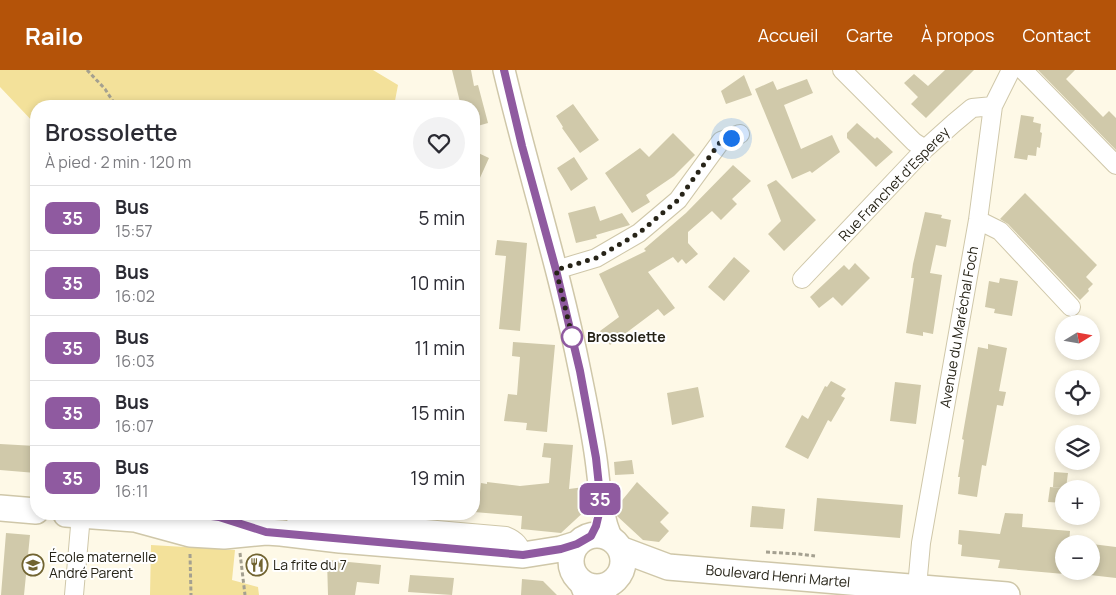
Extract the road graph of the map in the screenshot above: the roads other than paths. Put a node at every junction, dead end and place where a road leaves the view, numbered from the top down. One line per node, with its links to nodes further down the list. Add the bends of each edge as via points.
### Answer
1 (504, 70): 10 (street)
2 (842, 70): 7 (street, via 914,142)
3 (1011, 70): 5 (street, Avenue du Maréchal Foch)
4 (1023, 70): 8 (street)
5 (993, 106): 7 (street, Rue Franchet d'Esperey, via 972,108); 9 (street, Avenue du Maréchal Foch)
6 (740, 134): 10 (street, via 721,141 678,200 639,233 596,258)
7 (925, 149): 11 (street, Rue Franchet d'Esperey)
8 (1116, 165)
9 (978, 220): 12 (street, via 1000,231); 24 (street, Avenue du Maréchal Foch)
10 (556, 270): 19 (street, via 596,458 601,505 596,526)
11 (802, 279)
12 (1071, 307)
13 (0, 508): 14 (main road)
14 (30, 510)
15 (73, 520): 25 (street)
16 (139, 520): 18 (main road, via 190,534 224,536)
17 (228, 520): 18 (main road)
18 (266, 532): 20 (main road)
19 (600, 542): 20 (main road); 21 (main road, Boulevard Henri Martel); 22 (main road, via 572,553 571,563); 23 (main road, via 623,558 622,567)
20 (523, 555): 22 (main road)
21 (668, 567): 23 (main road, Boulevard Henri Martel, via 631,575); 24 (main road, Boulevard Henri Martel)
22 (579, 583): 23 (main road)
23 (609, 586)
24 (916, 587): 26 (main road, Boulevard Henri Martel)
25 (74, 595)
26 (1007, 595)

